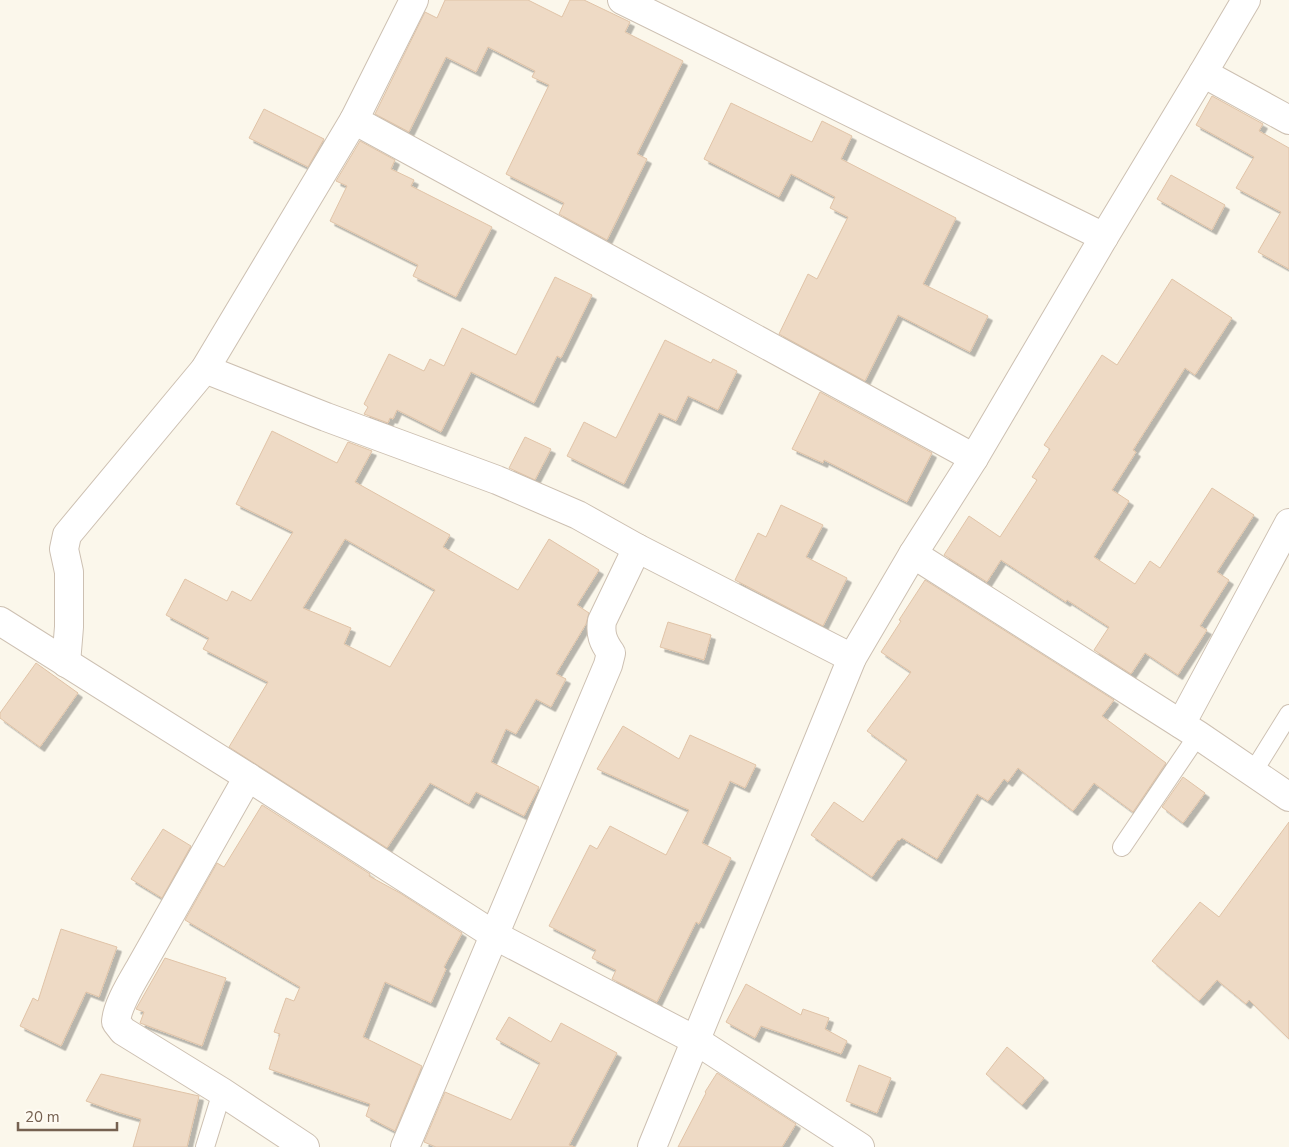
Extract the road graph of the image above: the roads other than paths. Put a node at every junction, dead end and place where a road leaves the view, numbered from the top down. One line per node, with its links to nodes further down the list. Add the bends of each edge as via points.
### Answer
1 (414, 0): 5 (street)
2 (622, 0): 7 (street)
3 (1240, 2): 4 (street)
4 (1204, 73): 6 (street); 7 (street)
5 (354, 120): 8 (street); 9 (street)
6 (1289, 120)
7 (1104, 236): 9 (street)
8 (205, 369): 11 (street, via 497,480 578,515); 15 (street, via 67,535 64,549 70,572)
9 (974, 458): 12 (street)
10 (1289, 523): 17 (street)
11 (637, 548): 14 (street); 22 (street, via 602,621 600,632 611,653 608,665)
12 (913, 554): 14 (street); 17 (street)
13 (0, 622): 15 (street)
14 (852, 658): 23 (street)
15 (66, 663): 19 (street)
16 (1289, 714): 18 (lane)
17 (1190, 730): 18 (street); 21 (lane)
18 (1254, 772): 20 (street)
19 (248, 777): 22 (street); 24 (street, via 141,966 116,1017 123,1031)
20 (1289, 797)
21 (1122, 847)
22 (494, 935): 23 (street); 27 (street)
23 (696, 1040): 28 (street); 29 (street)
24 (222, 1092): 25 (lane); 26 (street)
25 (205, 1147)
26 (305, 1147)
27 (405, 1147)
28 (652, 1147)
29 (860, 1147)

